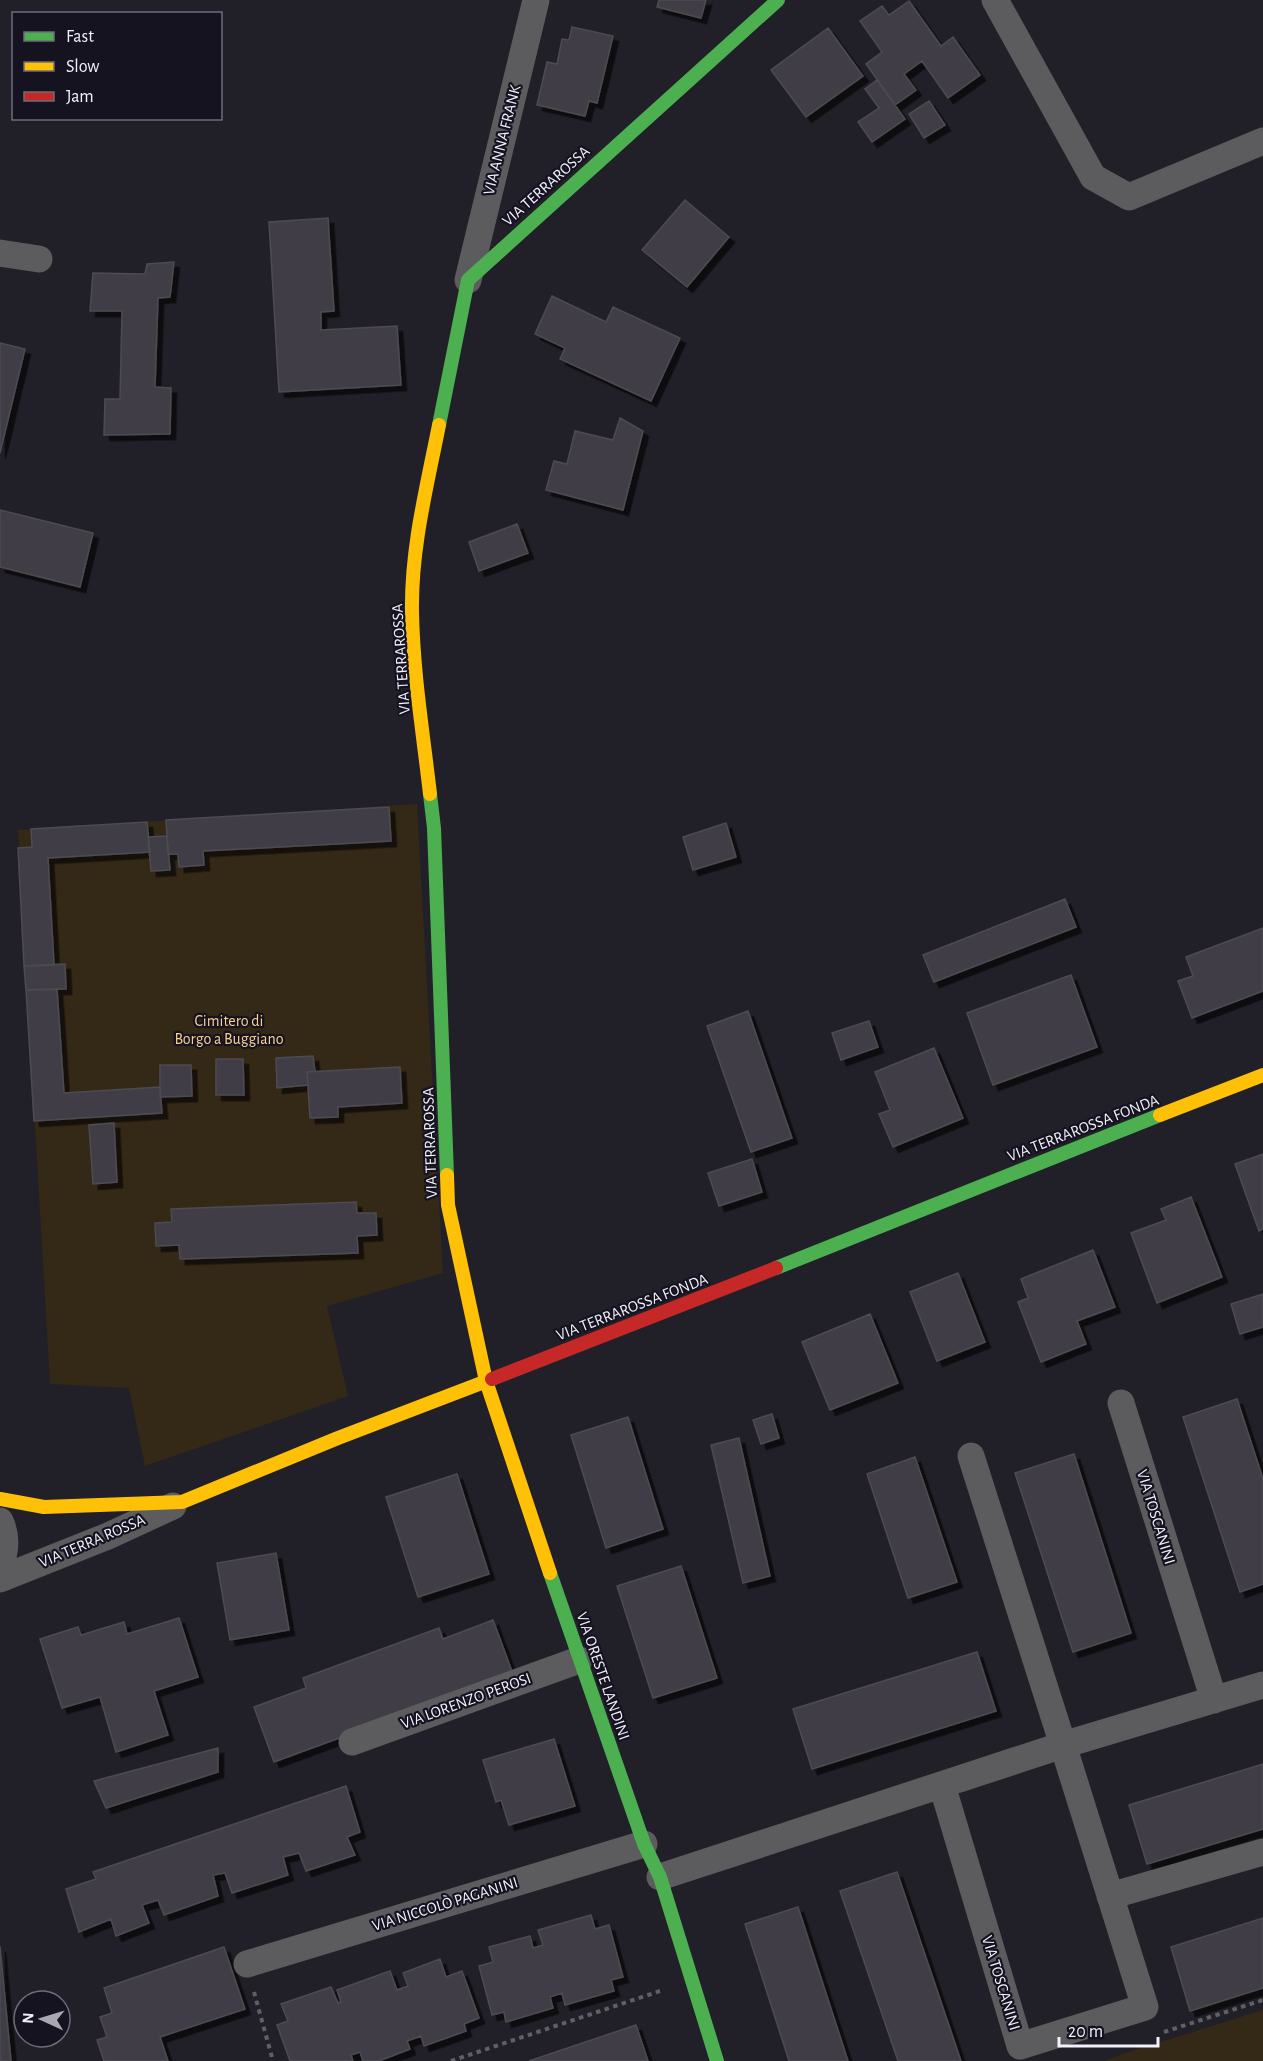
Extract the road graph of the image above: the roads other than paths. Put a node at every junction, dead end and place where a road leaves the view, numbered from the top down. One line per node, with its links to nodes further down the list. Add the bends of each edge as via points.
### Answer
1 (536, 0): 7 (street, VIA ANNA FRANK)
2 (778, 0): 7 (street, VIA TERRAROSSA)
3 (995, 0): 4 (street, via 1093,177 1130,197)
4 (1263, 141)
5 (0, 253): 6 (street)
6 (39, 259)
7 (468, 280): 9 (street, VIA TERRAROSSA, via 417,536 412,610 434,828 448,1205)
8 (1263, 1076): 9 (street, VIA TERRAROSSA FONDA)
9 (486, 1381): 13 (street, VIA TERRAROSSA FONDA); 17 (street, VIA ORESTE LANDINI)
10 (1120, 1404): 19 (street, VIA TOSCANINI)
11 (971, 1456): 21 (street, VIA TOSCANINI)
12 (0, 1499): 13 (street, VIA TERRAROSSA FONDA, via 44,1507)
13 (183, 1502): 16 (street, VIA TERRA ROSSA)
14 (0, 1521): 15 (street, via 5,1554)
15 (0, 1566)
16 (0, 1579)
17 (579, 1660): 20 (street, VIA LORENZO PEROSI); 23 (street, VIA ORESTE LANDINI)
18 (1263, 1685): 19 (street)
19 (1214, 1700): 21 (street)
20 (352, 1742)
21 (1063, 1746): 22 (street); 26 (street, VIA TOSCANINI)
22 (942, 1785): 25 (street); 26 (street, VIA TOSCANINI, via 1020,2046 1145,2007)
23 (644, 1844): 25 (street, VIA ORESTE LANDINI); 27 (street, VIA NICCOLÒ PAGANINI)
24 (1263, 1852): 26 (street)
25 (660, 1877): 28 (street, VIA ORESTE LANDINI)
26 (1110, 1896)
27 (247, 1964)
28 (717, 2061)

